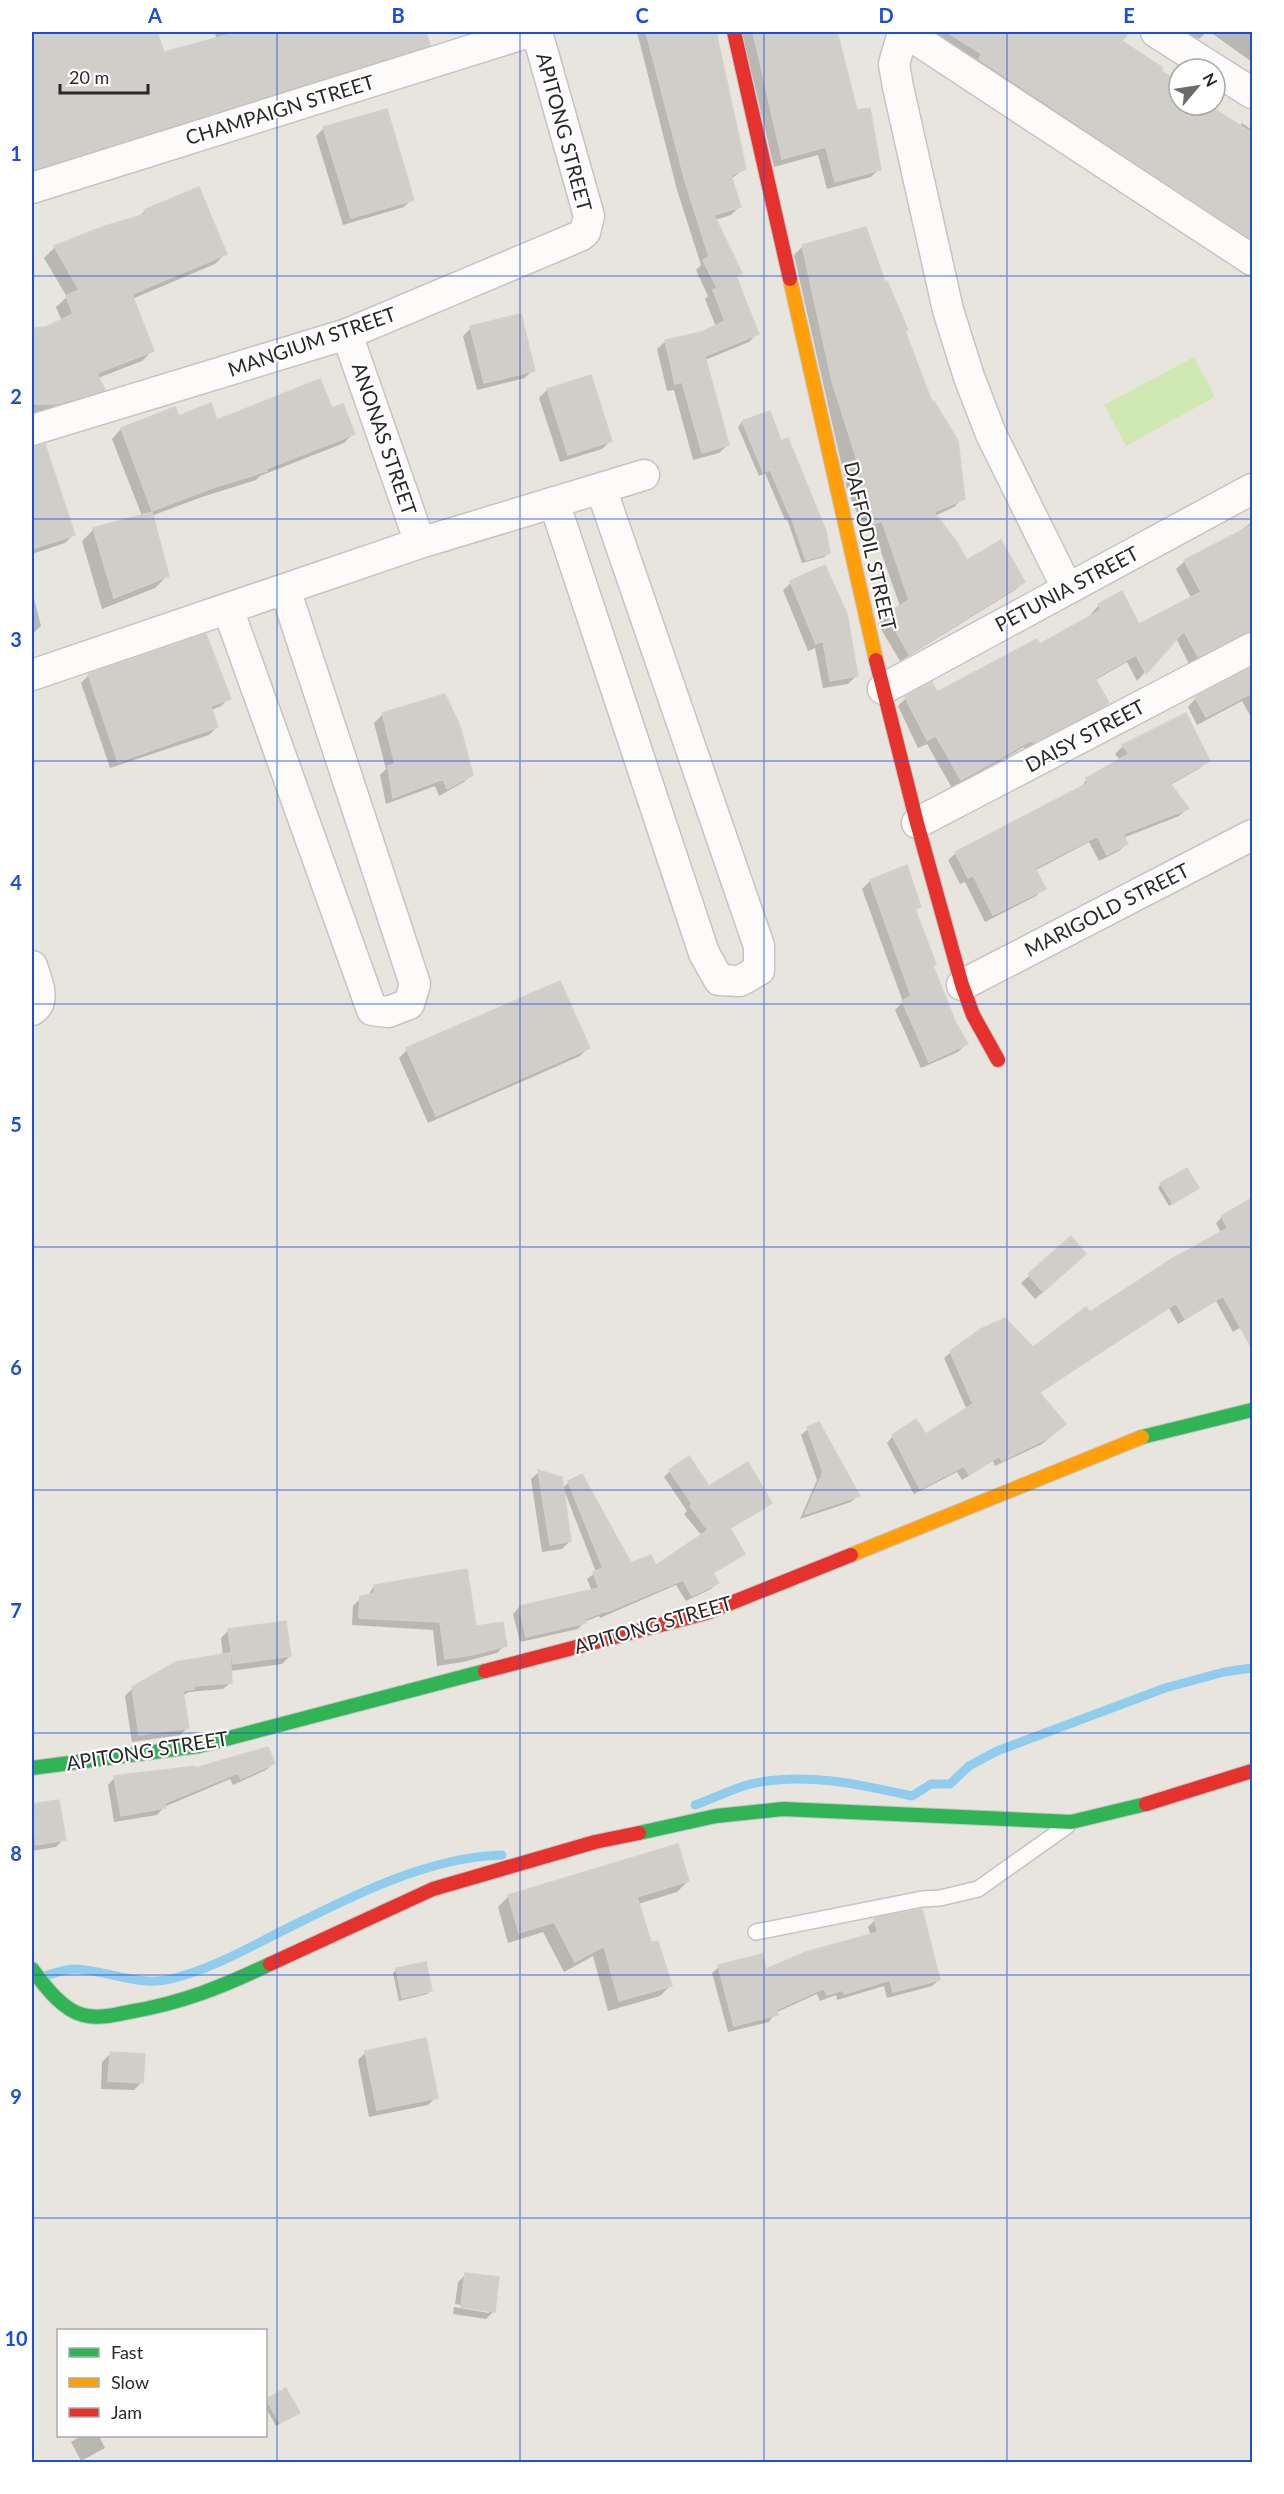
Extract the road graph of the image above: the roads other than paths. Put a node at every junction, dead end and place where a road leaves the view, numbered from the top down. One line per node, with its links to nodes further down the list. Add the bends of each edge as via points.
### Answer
1 (529, 32): 7 (street, CHAMPAIGN STREET)
2 (537, 32): 8 (street, APITONG STREET, via 589,216)
3 (734, 32): 22 (street, DAFFODIL STREET)
4 (904, 32): 9 (street); 17 (street, via 894,64 948,310 991,434)
5 (1156, 32): 6 (street)
6 (1252, 93)
7 (32, 188)
8 (585, 232): 10 (street, MANGIUM STREET)
9 (1252, 260)
10 (347, 334): 11 (street, MANGIUM STREET); 16 (street, ANONAS STREET)
11 (32, 430)
12 (644, 475): 13 (street)
13 (601, 488): 15 (street); 15 (street, via 759,946 759,970 740,981 719,980 704,953)
14 (1252, 489): 17 (street, PETUNIA STREET)
15 (554, 502): 16 (street)
16 (420, 543): 18 (street)
17 (1067, 588): 22 (street, PETUNIA STREET)
18 (285, 589): 19 (street); 19 (street, via 415,984 409,1004 388,1012 372,1010)
19 (228, 609): 21 (street)
20 (1252, 648): 23 (street, DAISY STREET)
21 (32, 675)
22 (883, 689): 23 (street, DAFFODIL STREET)
23 (917, 823): 26 (street, DAFFODIL STREET)
24 (1252, 835): 26 (street, MARIGOLD STREET)
25 (32, 966): 27 (street, via 40,998)
26 (962, 985): 28 (street, DAFFODIL STREET, via 973,1015)
27 (32, 1010)
28 (998, 1060)
29 (1252, 1410): 30 (street, APITONG STREET, via 1137,1438 706,1613 199,1746)
30 (32, 1768)
31 (1252, 1771): 32 (street)
32 (1071, 1822): 33 (lane, via 978,1888); 34 (street, via 783,1809 716,1816 595,1842 433,1889 212,1991 107,2016 82,2015 48,1990)
33 (756, 1932)
34 (32, 1969)

